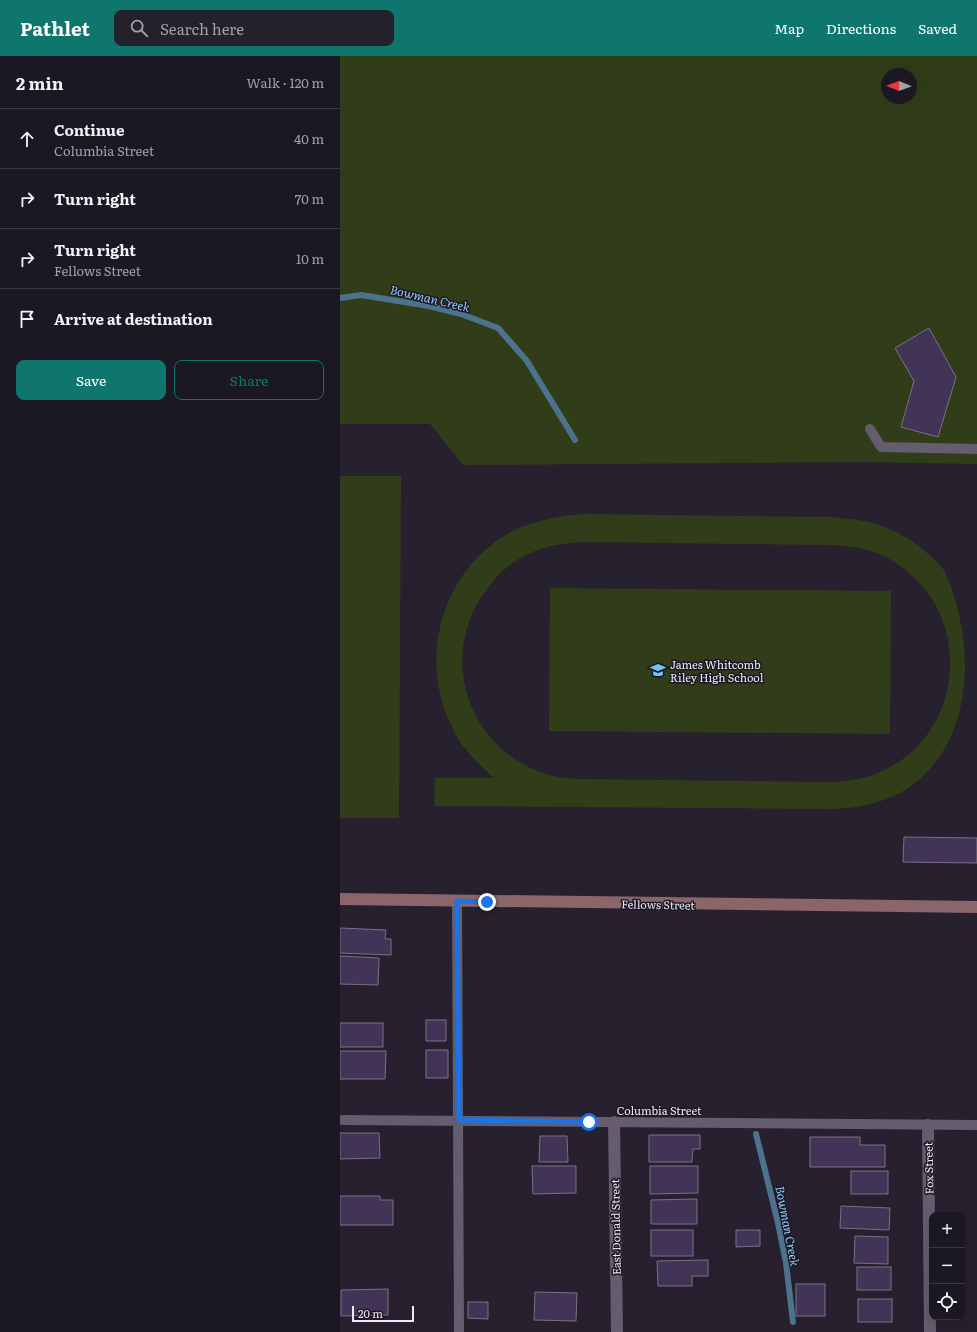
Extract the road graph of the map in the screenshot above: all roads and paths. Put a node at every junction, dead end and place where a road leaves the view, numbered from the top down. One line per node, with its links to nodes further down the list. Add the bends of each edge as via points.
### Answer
1 (870, 429): 2 (lane, via 881,447)
2 (977, 449)
3 (340, 899): 4 (street, Fellows Street)
4 (457, 901): 5 (street, Fellows Street); 7 (lane)
5 (977, 907)
6 (340, 1120): 7 (lane, Columbia Street)
7 (459, 1120): 8 (lane, Columbia Street); 11 (lane)
8 (614, 1122): 9 (lane, Columbia Street); 12 (street, East Donald Street)
9 (928, 1125): 10 (lane, Columbia Street); 13 (street, Fox Street)
10 (977, 1125)
11 (459, 1332)
12 (617, 1332)
13 (930, 1332)

